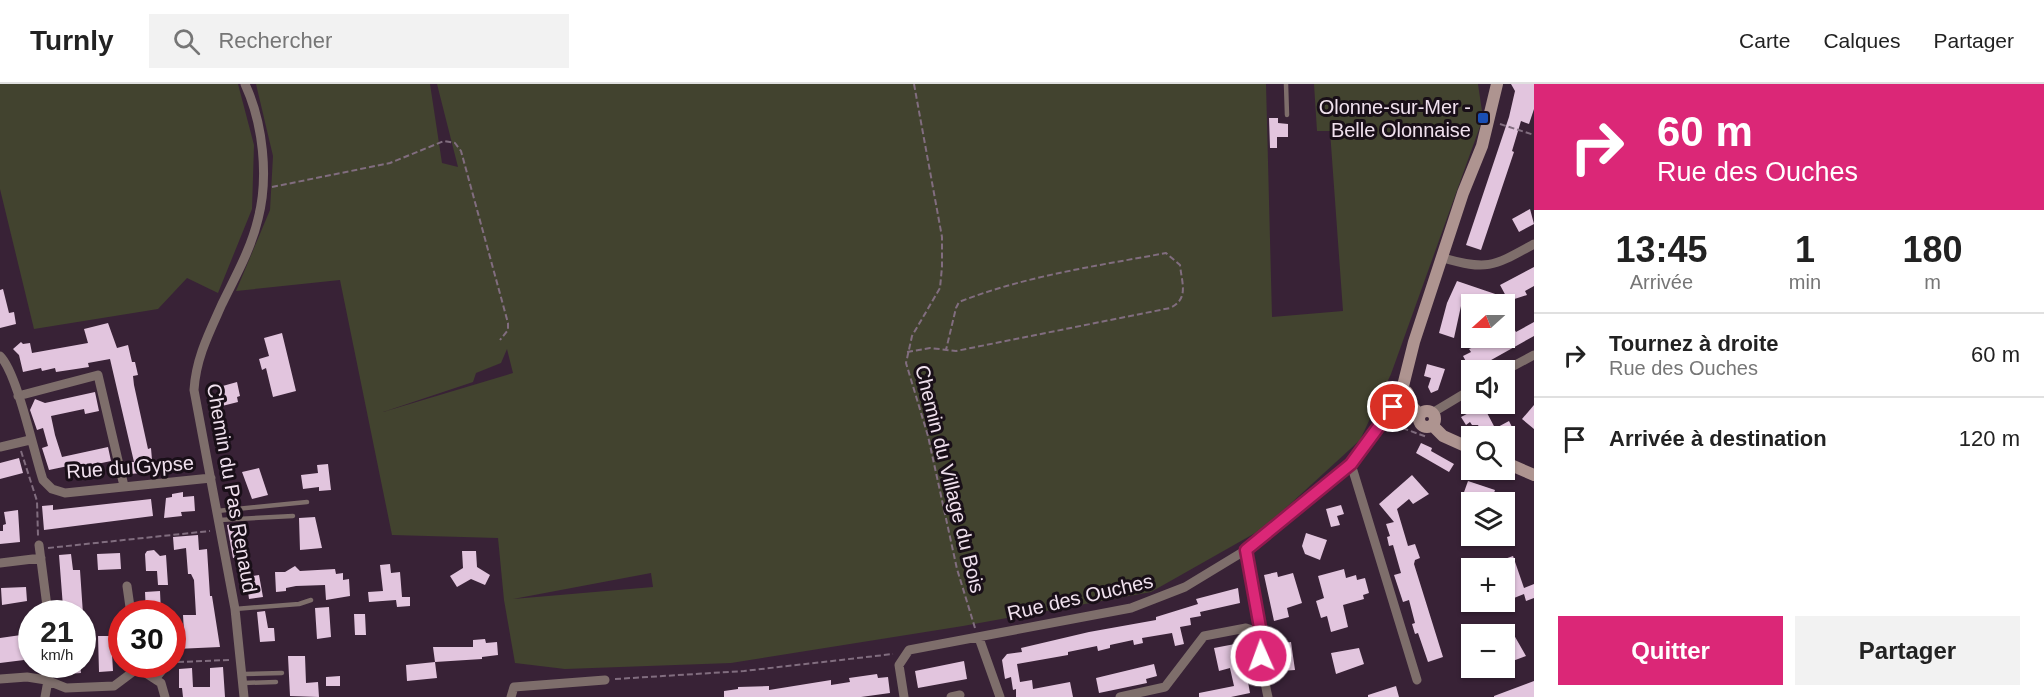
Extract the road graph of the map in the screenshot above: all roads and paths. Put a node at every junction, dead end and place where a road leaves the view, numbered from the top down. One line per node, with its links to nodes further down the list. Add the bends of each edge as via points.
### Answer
1 (245, 84): 8 (street, Chemin du Pas Renaud, via 255,108)
2 (914, 84): 13 (path, Chemin du Village du Bois, via 942,237 942,267 935,299 912,336)
3 (1286, 84): 5 (lane)
4 (1497, 84): 6 (street)
5 (1287, 115)
6 (1488, 121): 7 (path); 10 (street)
7 (1534, 135)
8 (263, 186): 11 (path, via 276,188 390,164 444,141 455,143 461,151 508,322 508,330); 30 (street, Chemin du Pas Renaud, via 249,246 195,369 194,390)
9 (1534, 244): 10 (street, via 1489,266)
10 (1443, 258): 17 (street)
11 (500, 340)
12 (946, 350): 12 (path, via 1170,308 1184,297 1180,265 1166,253 1018,281 970,297 956,308); 13 (path)
13 (907, 352): 44 (path, Chemin du Village du Bois, via 906,363 935,464 957,569)
14 (1534, 355): 16 (street)
15 (0, 356): 18 (street, Rue du Gypse)
16 (1515, 365)
17 (1402, 390): 20 (street, via 1409,393); 21 (street, via 1394,395)
18 (18, 396): 23 (street, Rue du Gypse); 31 (street, via 99,375)
19 (1461, 396): 22 (street)
20 (1409, 403): 21 (street, via 1402,407); 22 (street)
21 (1395, 404): 27 (street, Rue des Ouches)
22 (1428, 418): 25 (street, via 1443,436)
23 (30, 440): 24 (street); 31 (street, Rue du Gypse, via 43,480 52,489 65,493)
24 (18, 443): 26 (street); 35 (path, via 37,501)
25 (1461, 444)
26 (0, 447)
27 (1351, 464): 36 (street, Rue des Ouches); 56 (street)
28 (1515, 467): 29 (street)
29 (1534, 475)
30 (211, 478): 31 (street, Rue du Gypse); 34 (street, Chemin du Pas Renaud)
31 (124, 486)
32 (306, 502): 34 (lane)
33 (293, 516): 34 (lane)
34 (219, 520): 35 (path); 42 (street, Chemin du Pas Renaud)
35 (40, 550): 37 (street); 39 (street)
36 (1246, 550): 43 (street); 44 (street, Rue des Ouches, via 1210,574 1150,602)
37 (0, 563)
38 (127, 586): 40 (street)
39 (46, 600)
40 (129, 600)
41 (311, 600): 42 (lane)
42 (235, 609): 46 (street, Chemin du Pas Renaud)
43 (1261, 633): 64 (street, via 1246,628 1204,636 1165,687); 65 (street, via 1261,670)
44 (979, 638): 45 (street, Rue des Ouches); 63 (street)
45 (905, 653): 55 (path, via 744,671); 62 (street, via 899,665)
46 (241, 659): 47 (path); 51 (street, Chemin du Pas Renaud)
47 (186, 662)
48 (282, 673): 51 (lane)
49 (123, 678): 53 (street, via 114,686 66,688)
50 (154, 678): 54 (street)
51 (243, 679): 57 (lane); 60 (street, Chemin du Pas Renaud)
52 (0, 680): 53 (street)
53 (46, 680): 58 (street)
54 (157, 680): 59 (street)
55 (605, 680): 61 (street, via 514,687)
56 (1417, 680)
57 (276, 682)
58 (45, 697)
59 (165, 697)
60 (244, 697)
61 (511, 697)
62 (904, 697)
63 (1000, 697)
64 (1120, 697)
65 (1268, 697)

